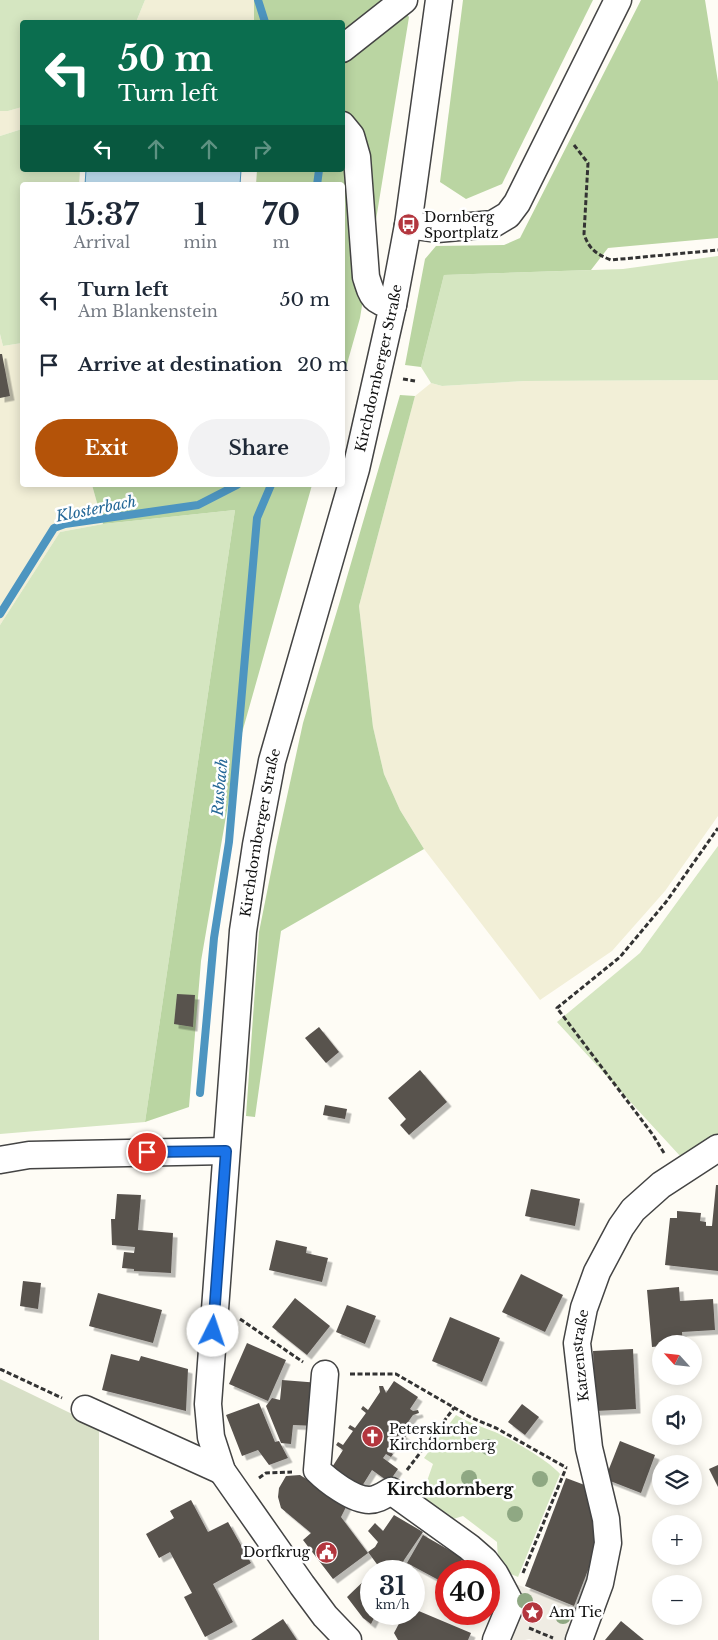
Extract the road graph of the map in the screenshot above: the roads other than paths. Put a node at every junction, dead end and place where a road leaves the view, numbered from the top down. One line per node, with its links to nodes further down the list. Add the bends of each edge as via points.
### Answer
1 (404, 0): 4 (street)
2 (439, 0): 6 (street, Kirchdornberger Straße)
3 (618, 0): 6 (street, via 557,125 508,215 493,224 437,229)
4 (345, 47)
5 (345, 129): 7 (street, via 351,136 357,157 366,278 376,300)
6 (408, 225): 7 (street, Kirchdornberger Straße)
7 (393, 305): 9 (street, Kirchdornberger Straße, via 356,469 272,761 244,931)
8 (718, 1148): 16 (street, Katzenstraße, via 661,1185 633,1210 620,1227 597,1272 584,1308 577,1343 589,1448 606,1519 608,1543 600,1583)
9 (226, 1151): 10 (street, via 29,1155); 13 (street, Kirchdornberger Straße, via 208,1404 211,1437)
10 (0, 1160)
11 (325, 1374): 14 (street, via 317,1470 356,1498 381,1498 391,1491 469,1546 495,1574)
12 (85, 1409): 13 (street)
13 (222, 1471): 15 (street, Kirchdornberger Straße, via 313,1600)
14 (504, 1621)
15 (348, 1640)
16 (579, 1640)

